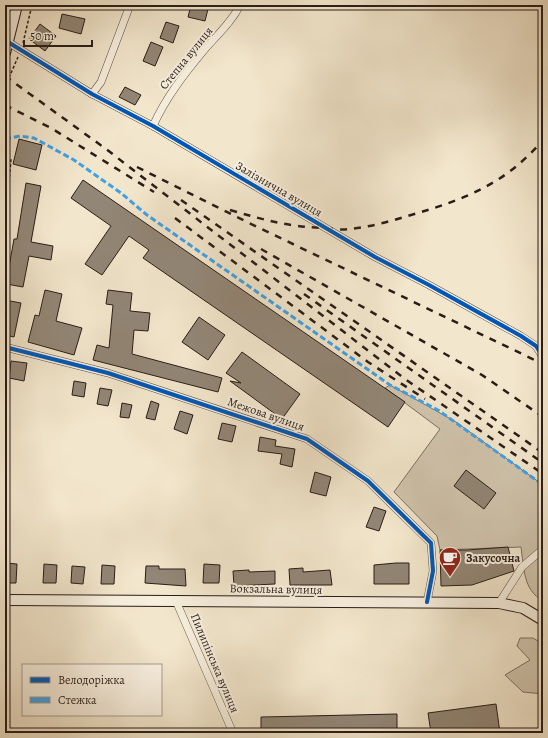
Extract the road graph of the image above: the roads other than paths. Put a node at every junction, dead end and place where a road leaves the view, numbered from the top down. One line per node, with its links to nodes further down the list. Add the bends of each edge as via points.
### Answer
1 (17, 5): 4 (main road)
2 (130, 5): 6 (street, via 101,82)
3 (240, 5): 7 (street, Степна вулиця, via 233,17 183,76 161,108)
4 (8, 42): 5 (main road); 6 (street, Залізнична вулиця)
5 (5, 53)
6 (92, 94): 7 (street, Залізнична вулиця)
7 (153, 126): 9 (street, Залізнична вулиця, via 375,257 429,284 520,336)
8 (5, 347): 13 (street, Межова вулиця, via 108,373 307,439 368,482 431,543 433,570)
9 (542, 353)
10 (543, 549): 14 (street, via 522,567)
11 (5, 600): 12 (main road, Вокзальна вулиця)
12 (176, 601): 13 (main road, Вокзальна вулиця); 16 (street, Пилипінська вулиця)
13 (427, 602): 14 (main road, Вокзальна вулиця)
14 (499, 603): 15 (main road, Вокзальна вулиця, via 523,608)
15 (543, 620)
16 (233, 733)

